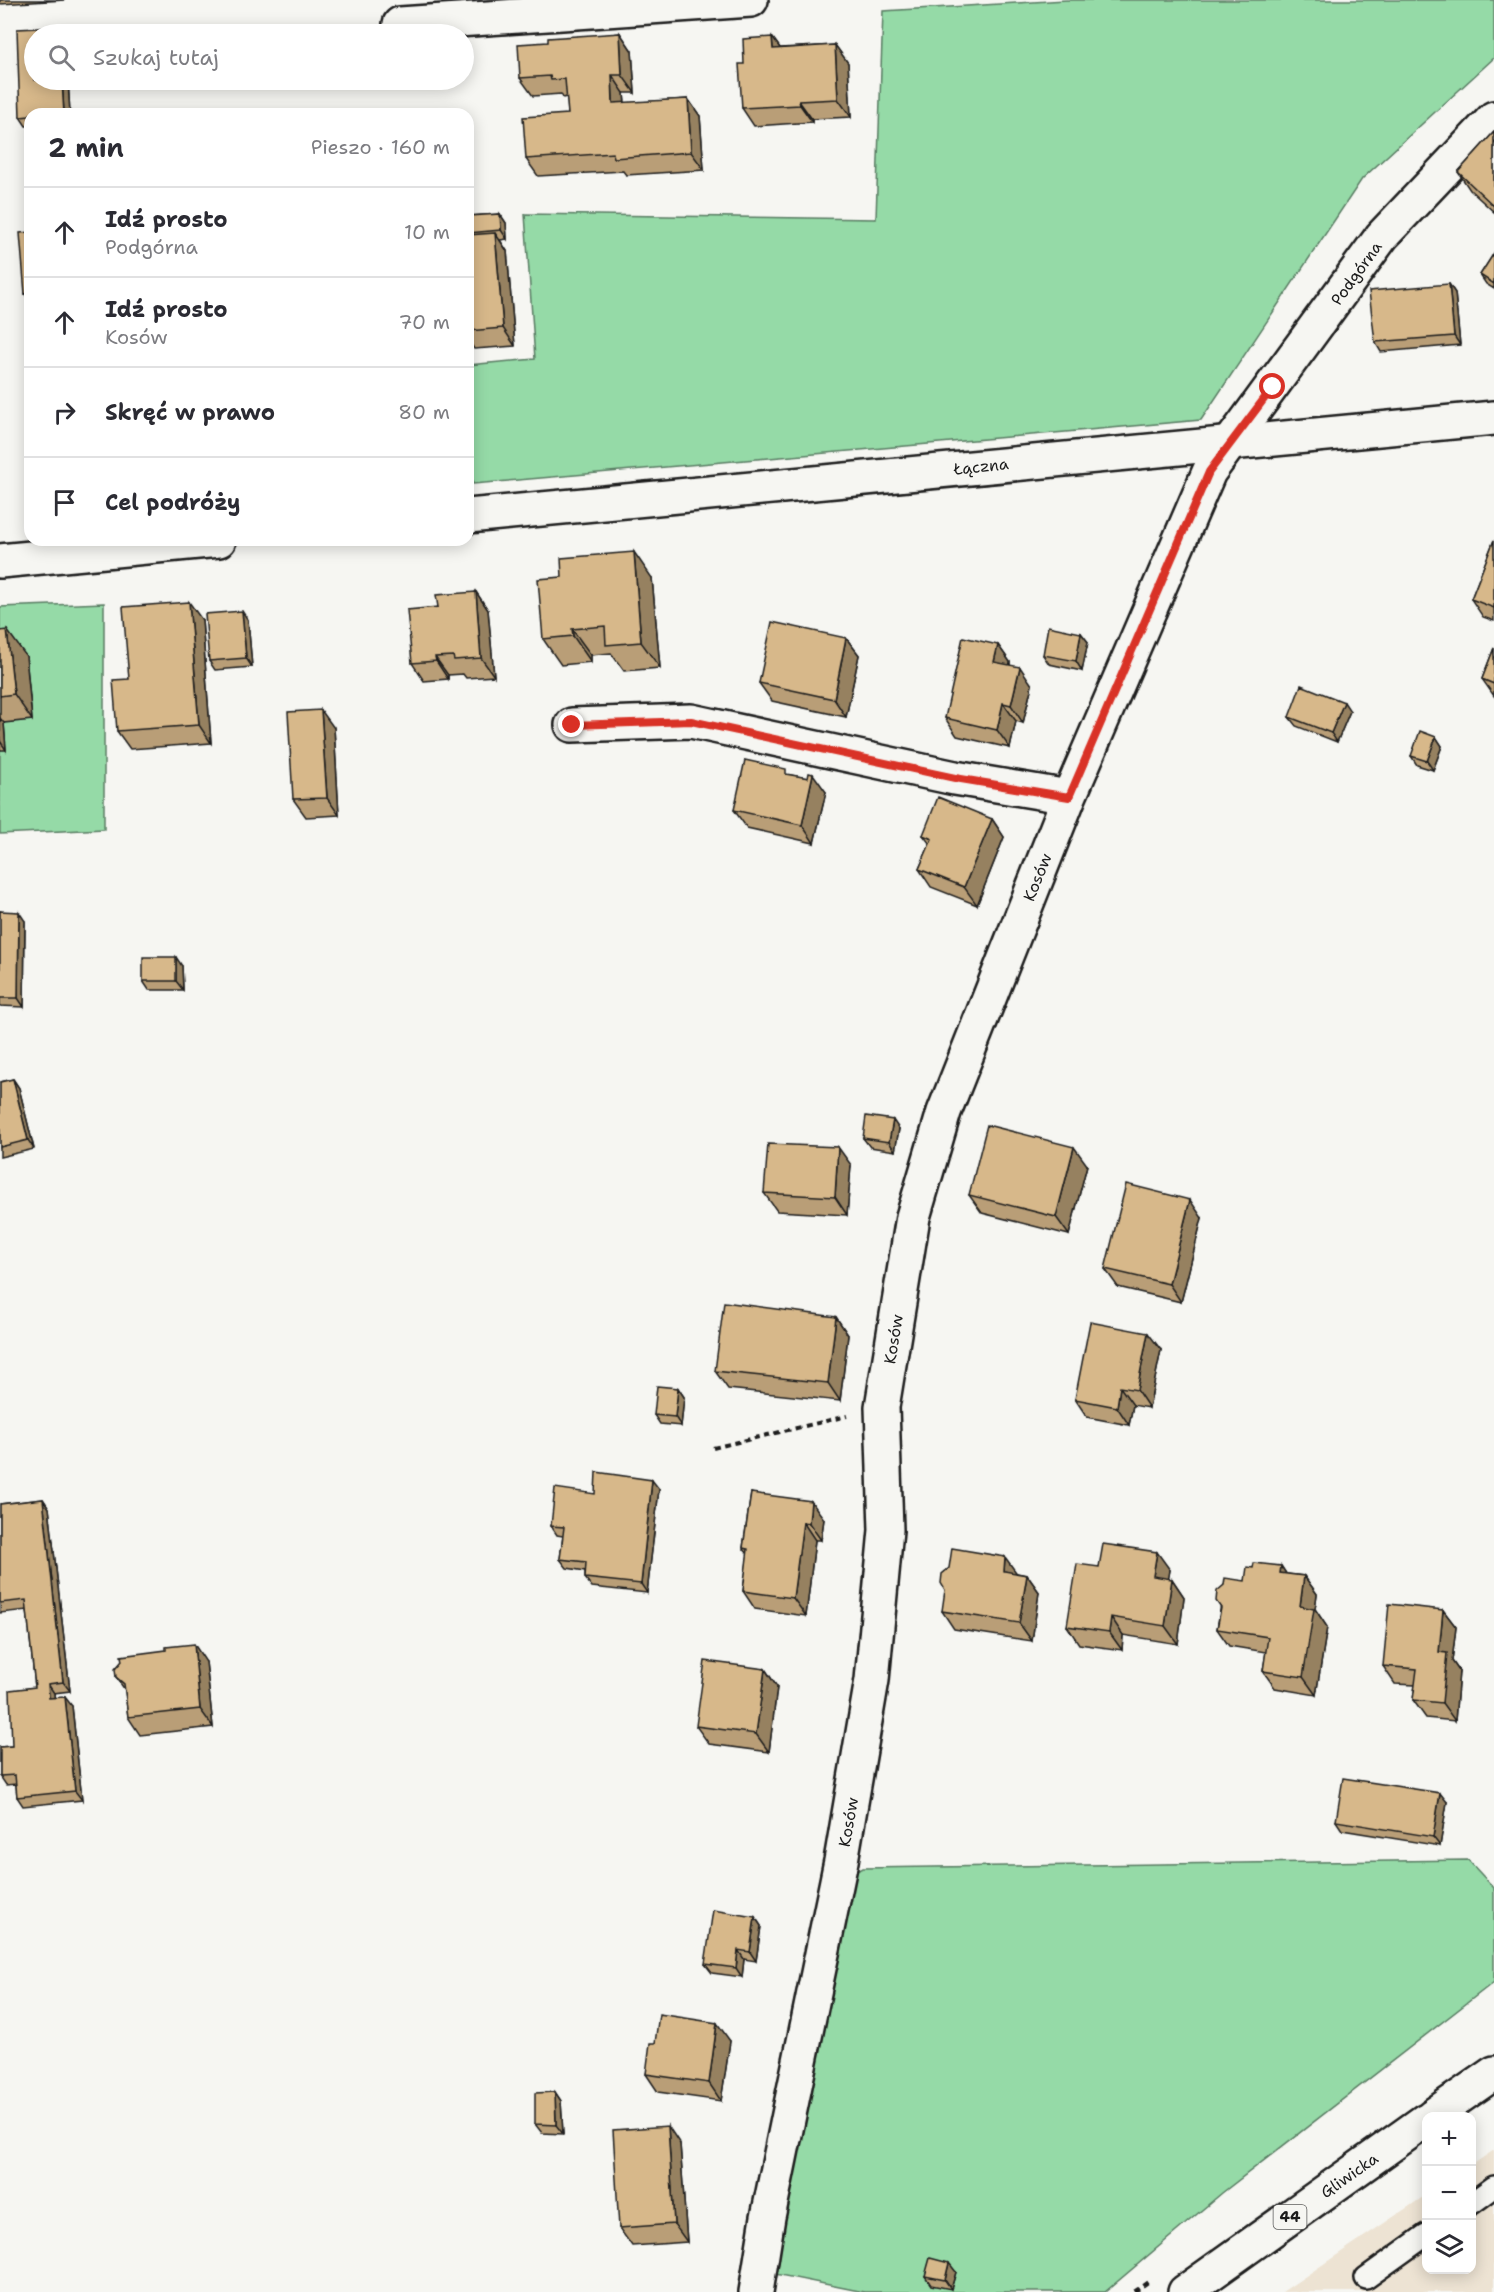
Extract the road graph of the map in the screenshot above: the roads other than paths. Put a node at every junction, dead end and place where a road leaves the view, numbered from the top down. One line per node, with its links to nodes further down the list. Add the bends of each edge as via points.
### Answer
1 (751, 0): 2 (street)
2 (400, 24)
3 (1494, 118): 5 (street, Podgórna, via 1382,236)
4 (1494, 418): 5 (street, Łączna)
5 (1233, 441): 6 (street, Łączna); 10 (street, Kosów, via 1209,472)
6 (474, 515)
7 (131, 546): 8 (street)
8 (0, 561)
9 (572, 725): 10 (street, via 691,721 955,778)
10 (1069, 797): 18 (street, Kosów, via 944,1112 913,1217 882,1407 886,1530 872,1680 841,1861)
11 (1494, 2073): 12 (street)
12 (1438, 2112)
13 (1422, 2123): 19 (street, Gliwicka / 44)
14 (1494, 2187): 15 (lane)
15 (1476, 2201)
16 (1422, 2238): 17 (lane)
17 (1366, 2278)
18 (756, 2292)
19 (1185, 2292)

